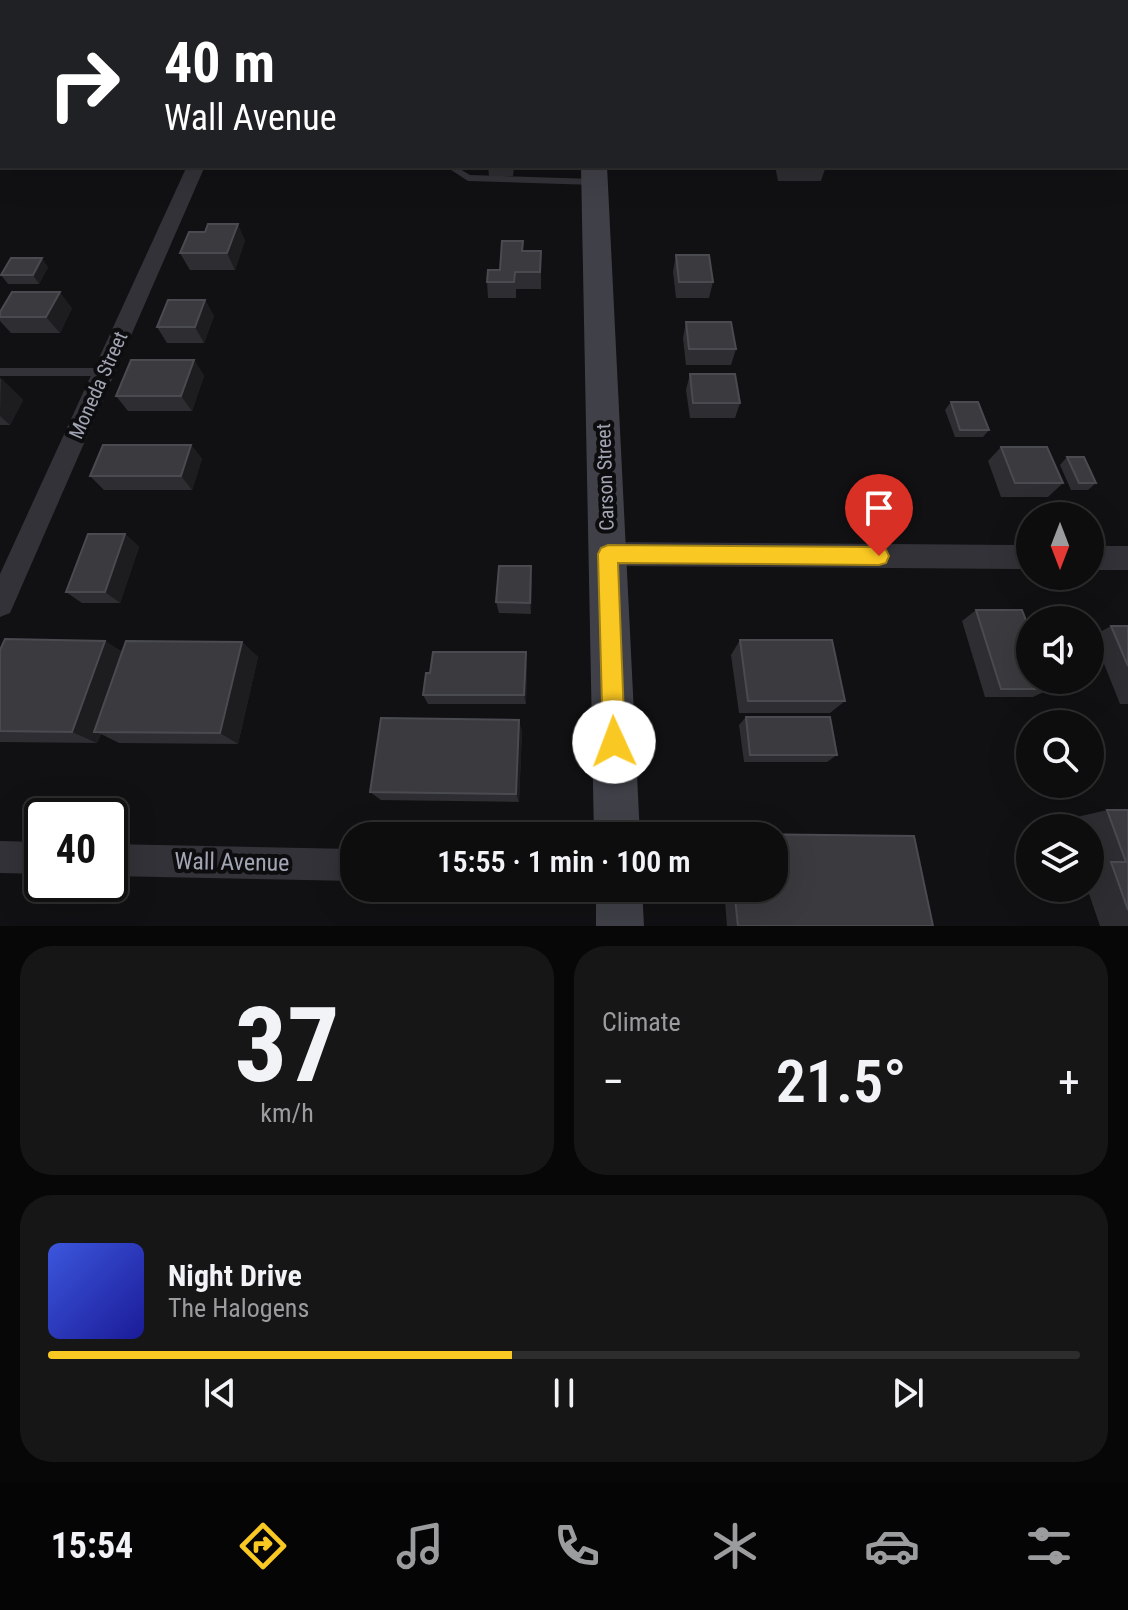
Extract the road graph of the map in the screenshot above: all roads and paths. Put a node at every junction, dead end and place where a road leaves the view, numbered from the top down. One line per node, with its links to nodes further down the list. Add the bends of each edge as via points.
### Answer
1 (195, 168): 7 (street, Moneda Street)
2 (452, 168): 5 (lane, via 468,178)
3 (544, 168): 5 (lane)
4 (594, 174): 5 (lane); 8 (street, Carson Street)
5 (544, 180)
6 (0, 372): 7 (lane)
7 (104, 372): 12 (street, Moneda Street)
8 (608, 554): 9 (street); 13 (street, Carson Street)
9 (1016, 557)
10 (1104, 558): 11 (street)
11 (1128, 558)
12 (0, 604)
13 (617, 822)
14 (0, 857): 15 (street)
15 (24, 858)
16 (128, 860): 17 (street, Wall Avenue)
17 (340, 865)
18 (619, 902): 19 (street)
19 (620, 926)

